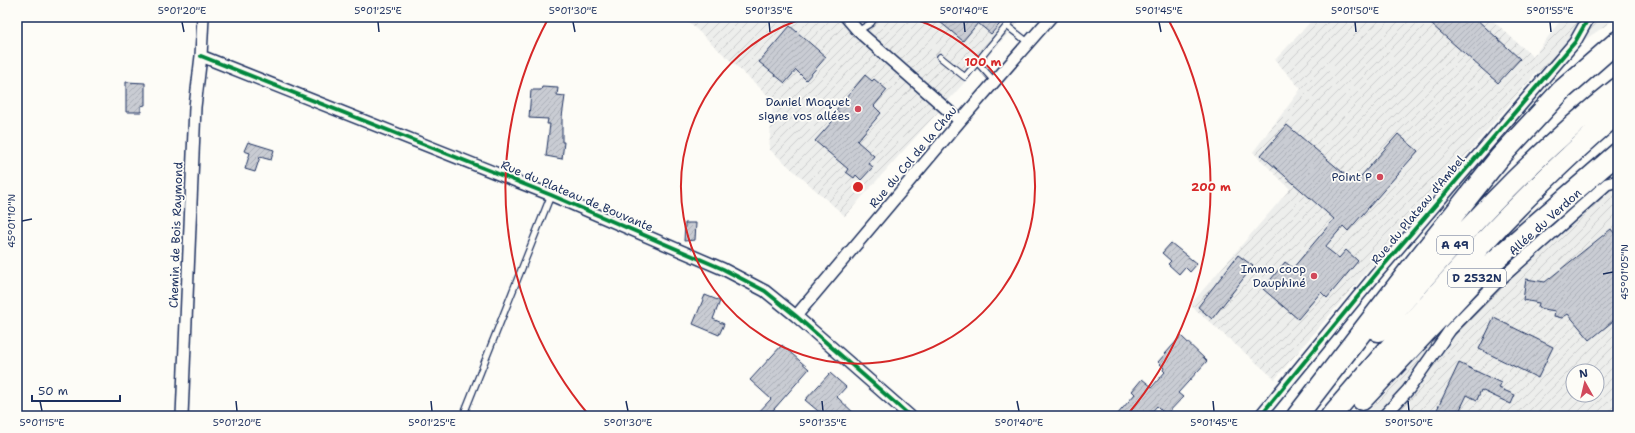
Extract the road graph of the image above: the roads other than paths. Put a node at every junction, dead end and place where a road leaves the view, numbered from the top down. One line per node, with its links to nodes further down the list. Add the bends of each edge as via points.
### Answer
1 (203, 17): 11 (street, Chemin de Bois Raymond)
2 (846, 17): 8 (street)
3 (875, 17): 8 (lane, via 871,23)
4 (1014, 17): 7 (lane)
5 (1051, 17): 10 (street, Rue du Col de la Chau)
6 (1589, 17): 25 (street, Rue du Plateau d'Ambel, via 1575,42 1378,272)
7 (1007, 26): 10 (lane); 13 (lane)
8 (858, 31): 17 (street)
9 (1618, 41): 26 (highway, via 1562,91 1500,157)
10 (1029, 42): 14 (street, Rue du Col de la Chau)
11 (201, 56): 20 (street, Rue du Plateau de Bouvante); 22 (street, Chemin de Bois Raymond, via 195,107)
12 (940, 57): 13 (lane, via 965,78)
13 (977, 62): 14 (lane)
14 (996, 82): 17 (street, Rue du Col de la Chau)
15 (1618, 88): 27 (highway, A 49, via 1501,194)
16 (1618, 113): 28 (highway, A 49, via 1548,176 1501,224 1454,274)
17 (960, 121): 21 (street, Rue du Col de la Chau)
18 (1618, 153): 29 (highway, D 2532N, via 1486,268)
19 (1618, 181): 30 (street, Allée du Verdon, via 1607,184 1495,284 1450,330 1408,390)
20 (551, 195): 21 (street, Rue du Plateau de Bouvante, via 723,269 765,291); 23 (lane)
21 (796, 316): 24 (street, Rue du Plateau de Bouvante)
22 (182, 416)
23 (462, 416)
24 (910, 416)
25 (1260, 416)
26 (1297, 416)
27 (1306, 416)
28 (1332, 416)
29 (1347, 416)
30 (1384, 416)

